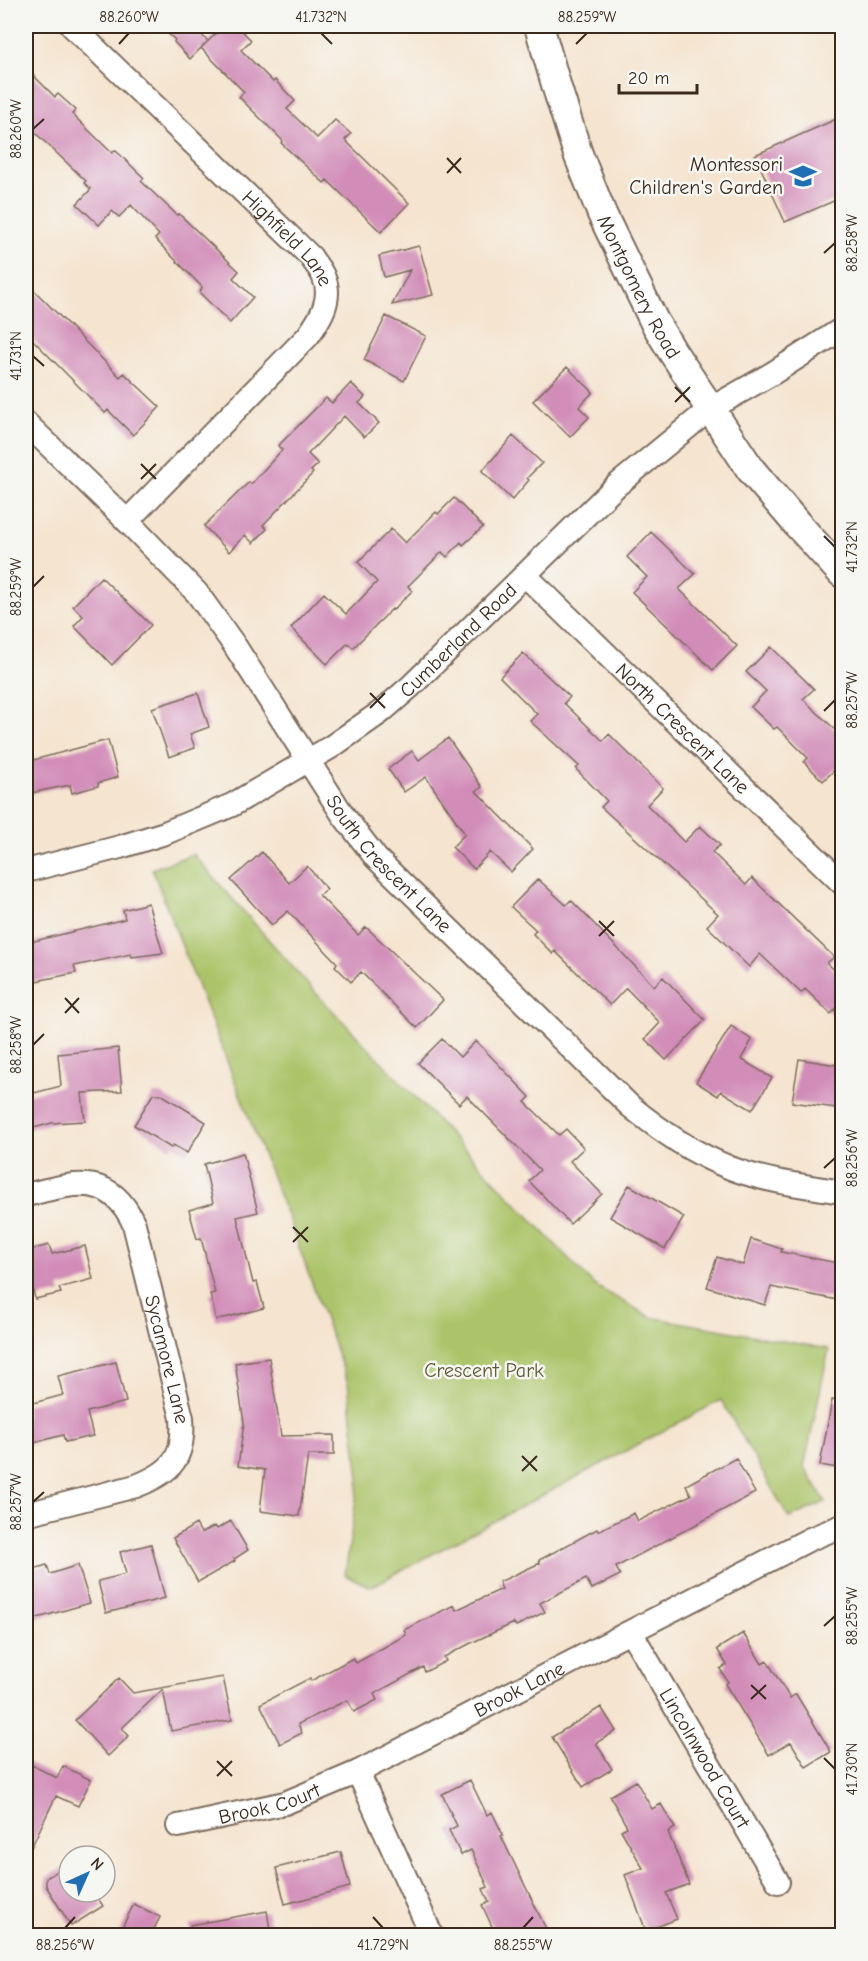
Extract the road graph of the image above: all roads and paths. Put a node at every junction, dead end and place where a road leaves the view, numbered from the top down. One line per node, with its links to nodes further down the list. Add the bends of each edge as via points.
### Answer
1 (72, 26): 6 (street, Highfield Lane, via 311,257 324,278 327,298 321,319 309,336)
2 (539, 26): 4 (street, Montgomery Road, via 578,154 602,214 654,321)
3 (843, 329): 4 (street, Cumberland Road)
4 (710, 409): 7 (street, Montgomery Road, via 751,470); 8 (street, Cumberland Road, via 616,486)
5 (26, 423): 6 (street, South Crescent Lane)
6 (127, 521): 9 (street, South Crescent Lane, via 197,593)
7 (843, 573)
8 (525, 575): 9 (street, Cumberland Road, via 381,712); 11 (street, North Crescent Lane)
9 (308, 760): 10 (street, Cumberland Road, via 232,806 165,833); 12 (street, South Crescent Lane, via 376,858 630,1106 686,1146 734,1169)
10 (26, 871)
11 (843, 883)
12 (843, 1192)
13 (26, 1195): 14 (street, Sycamore Lane, via 85,1183 102,1187 126,1207 134,1224 165,1349 183,1438 178,1455 153,1480)
14 (26, 1514)
15 (843, 1526): 16 (street, Brook Lane, via 810,1539)
16 (632, 1632): 17 (street, Brook Lane); 19 (street, Lincolnwood Court)
17 (358, 1772): 18 (street, Brook Court, via 285,1803); 20 (street)
18 (178, 1826)
19 (778, 1882)
20 (432, 1935)

